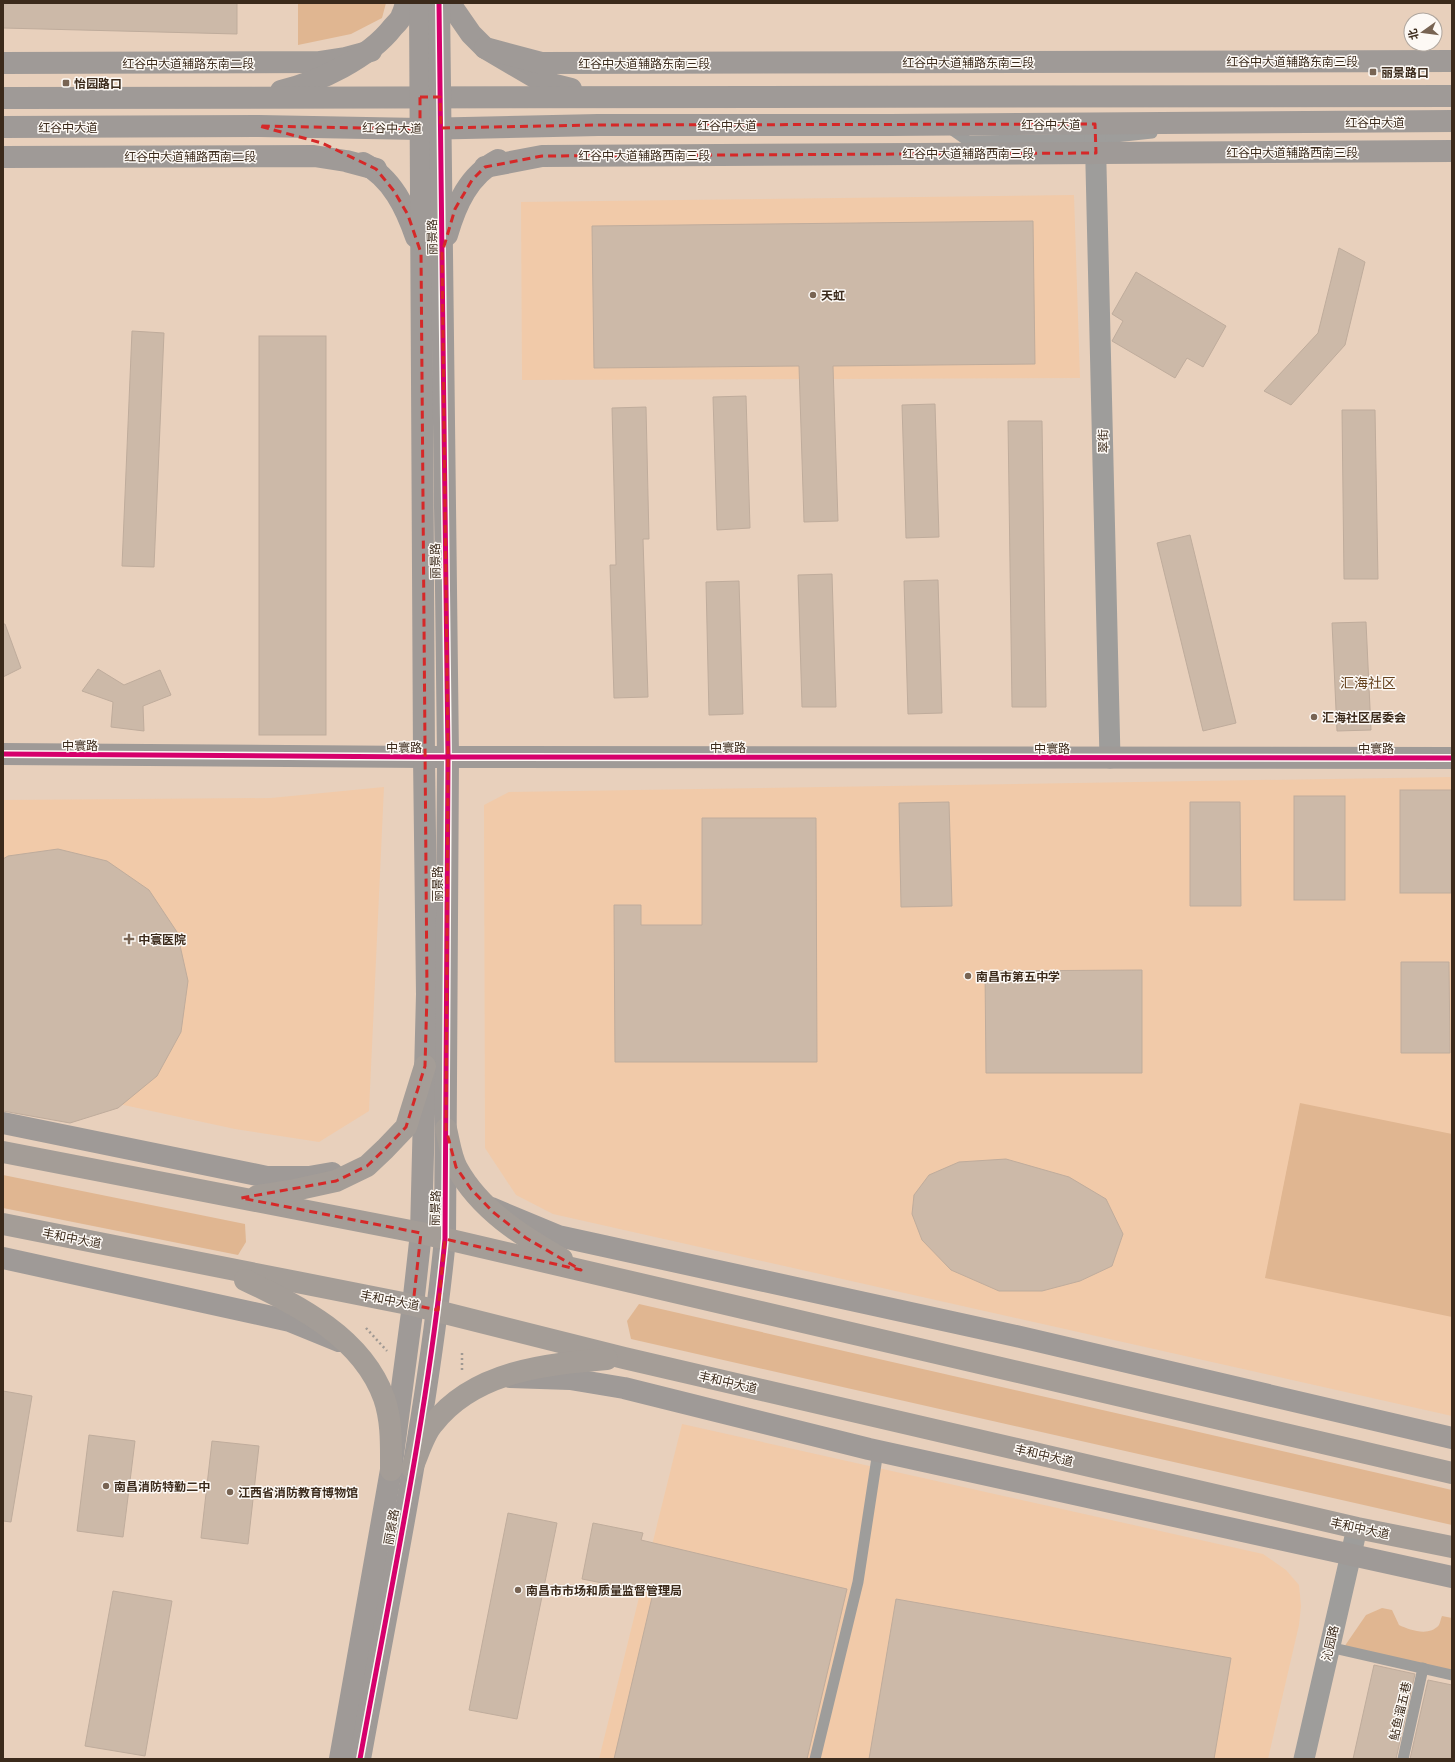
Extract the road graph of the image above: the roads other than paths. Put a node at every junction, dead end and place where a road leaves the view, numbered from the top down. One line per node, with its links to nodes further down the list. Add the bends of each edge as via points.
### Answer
1 (406, 3): 6 (street, via 402,16)
2 (420, 3): 11 (street, 丽景路)
3 (439, 3): 11 (street, 丽景路)
4 (452, 3): 5 (street, via 471,34)
5 (485, 48): 7 (street, 红谷中大道辅路东南三段, via 541,63); 12 (street, via 543,82)
6 (371, 51): 8 (street, 红谷中大道辅路东南二段, via 319,62); 10 (street, via 326,75 296,87)
7 (1452, 61)
8 (3, 63)
9 (1452, 96): 12 (street)
10 (250, 97): 11 (street); 13 (street)
11 (430, 97): 12 (street); 18 (street, 丽景路)
12 (599, 97)
13 (3, 98)
14 (1452, 121): 19 (street, 红谷中大道, via 1244,123)
15 (598, 124): 18 (street, 红谷中大道); 19 (street, 红谷中大道, via 944,125); 22 (street, via 554,136)
16 (259, 126): 17 (street, 红谷中大道); 18 (street, 红谷中大道); 23 (street, via 322,143)
17 (3, 127)
18 (430, 129): 24 (street, 丽景路)
19 (1096, 138): 20 (street, 红谷中大道辅路西南三段); 22 (street, 红谷中大道辅路西南三段, via 542,156); 28 (street, 翠街)
20 (1452, 151)
21 (3, 157): 23 (street, 红谷中大道辅路西南二段, via 314,156)
22 (486, 167): 24 (street, via 472,180)
23 (376, 169): 24 (street, via 394,191)
24 (431, 253): 26 (street, 丽景路); 27 (street, 丽景路)
25 (3, 754): 26 (street, 中寰路)
26 (424, 757): 27 (street, 中寰路); 30 (street, 丽景路, via 427,994)
27 (448, 757): 28 (street, 中寰路); 32 (street, 丽景路)
28 (1110, 758): 29 (street, 中寰路)
29 (1452, 758)
30 (425, 1066): 34 (main road, via 406,1127); 38 (street, 丽景路)
31 (3, 1123): 34 (street, via 267,1177 309,1177)
32 (446, 1129): 36 (main road, via 456,1166 471,1189); 39 (street, 丽景路)
33 (3, 1152): 35 (main road)
34 (367, 1166): 35 (main road, via 336,1180 295,1190)
35 (241, 1198): 38 (main road)
36 (488, 1206): 42 (main road, via 526,1238); 48 (street, via 558,1236 1016,1336)
37 (3, 1224): 41 (main road, 丰和中大道)
38 (421, 1233): 39 (main road); 43 (street, 丽景路)
39 (445, 1239): 42 (main road); 44 (street, 丽景路)
40 (3, 1258): 45 (street, via 290,1321)
41 (217, 1266): 43 (main road, 丰和中大道); 45 (main road, via 321,1320)
42 (581, 1270): 51 (main road)
43 (413, 1305): 44 (main road, 丰和中大道); 50 (street, 丽景路)
44 (438, 1310): 46 (main road, 丰和中大道); 50 (street, 丽景路)
45 (353, 1348): 50 (main road, via 373,1373 384,1398)
46 (624, 1358): 47 (main road, via 584,1361); 52 (main road, 丰和中大道)
47 (501, 1376): 49 (street, via 570,1379 624,1388); 50 (main road, via 479,1385 453,1403 432,1424)
48 (1452, 1438)
49 (878, 1451): 54 (street); 61 (lane, via 858,1582)
50 (402, 1469): 59 (street, 丽景路); 60 (street, 丽景路)
51 (1452, 1473)
52 (1358, 1528): 53 (main road, 丰和中大道); 54 (street, 沁园路)
53 (1452, 1547)
54 (1350, 1556): 55 (street); 56 (street, 沁园路)
55 (1452, 1577)
56 (1329, 1647): 57 (lane); 62 (street, 沁园路)
57 (1423, 1668): 58 (lane); 63 (lane, 鲇鱼溜五巷)
58 (1452, 1675)
59 (340, 1759)
60 (360, 1759)
61 (815, 1759)
62 (1304, 1759)
63 (1403, 1759)

